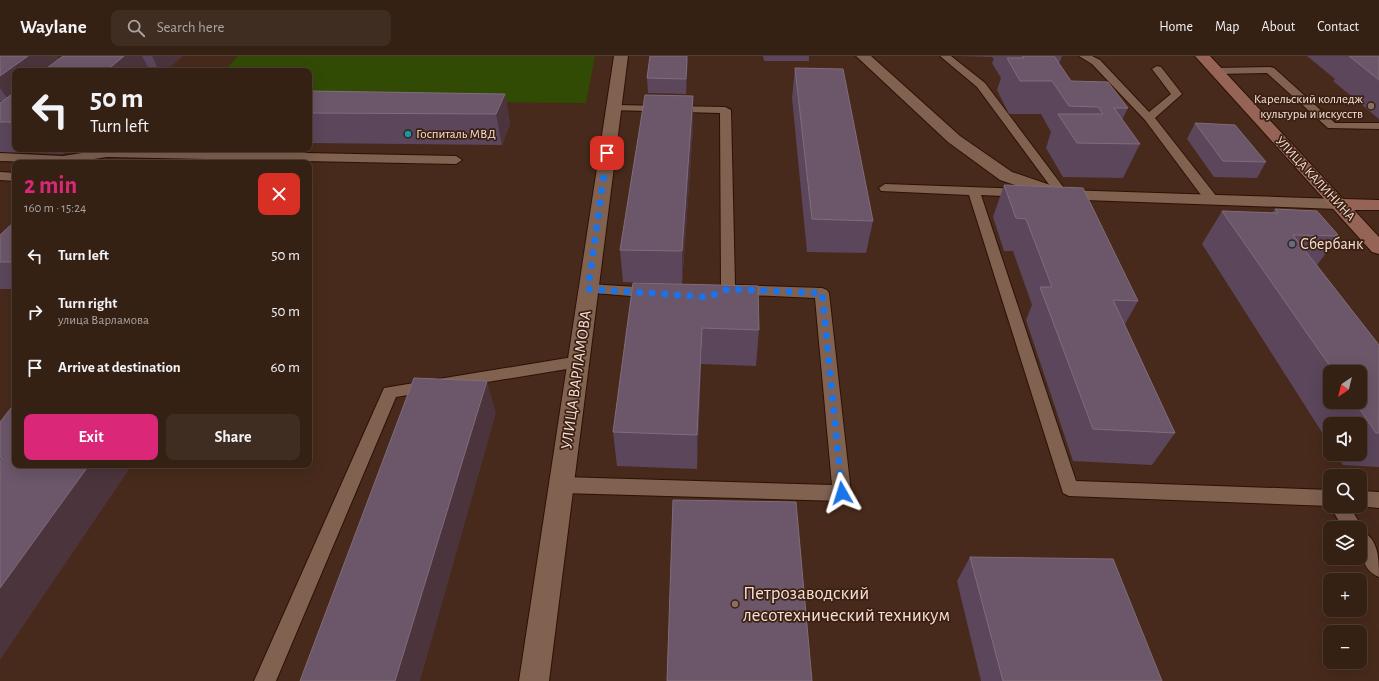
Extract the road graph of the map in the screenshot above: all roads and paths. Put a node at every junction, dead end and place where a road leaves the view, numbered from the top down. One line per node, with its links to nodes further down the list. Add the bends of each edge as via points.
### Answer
1 (621, 56): 8 (street, УЛИЦА ВАРЛАМОВА)
2 (863, 56): 19 (street, via 954,139 1006,176)
3 (945, 56): 19 (lane, via 981,85)
4 (1084, 56): 9 (lane, via 1096,62)
5 (1202, 56): 7 (main road, УЛИЦА КАЛИНИНА)
6 (1157, 69): 9 (lane, via 1177,94)
7 (1215, 71): 10 (lane, via 1270,70 1332,126); 21 (main road, УЛИЦА КАЛИНИНА)
8 (614, 108): 24 (street, УЛИЦА ВАРЛАМОВА); 27 (lane, via 725,110 722,292 822,293 842,493)
9 (1149, 118): 20 (lane)
10 (1379, 126)
11 (0, 157): 12 (lane)
12 (46, 160)
13 (68, 160): 14 (lane, via 107,154)
14 (456, 160)
15 (0, 176): 16 (lane)
16 (12, 177)
17 (885, 188): 18 (lane)
18 (974, 192): 19 (lane); 28 (lane, via 1069,488)
19 (1063, 195): 20 (street)
20 (1212, 200): 21 (street)
21 (1338, 204): 22 (main road); 23 (main road, УЛИЦА КАЛИНИНА)
22 (1379, 205)
23 (1379, 248)
24 (588, 289): 25 (lane); 26 (street, УЛИЦА ВАРЛАМОВА)
25 (671, 294)
26 (578, 362): 27 (street, УЛИЦА ВАРЛАМОВА); 33 (lane, via 390,392)
27 (562, 485): 34 (street, УЛИЦА ВАРЛАМОВА)
28 (1323, 498)
29 (1367, 499): 30 (lane)
30 (1379, 500)
31 (1367, 549): 32 (lane)
32 (1379, 568)
33 (265, 681)
34 (534, 681)

